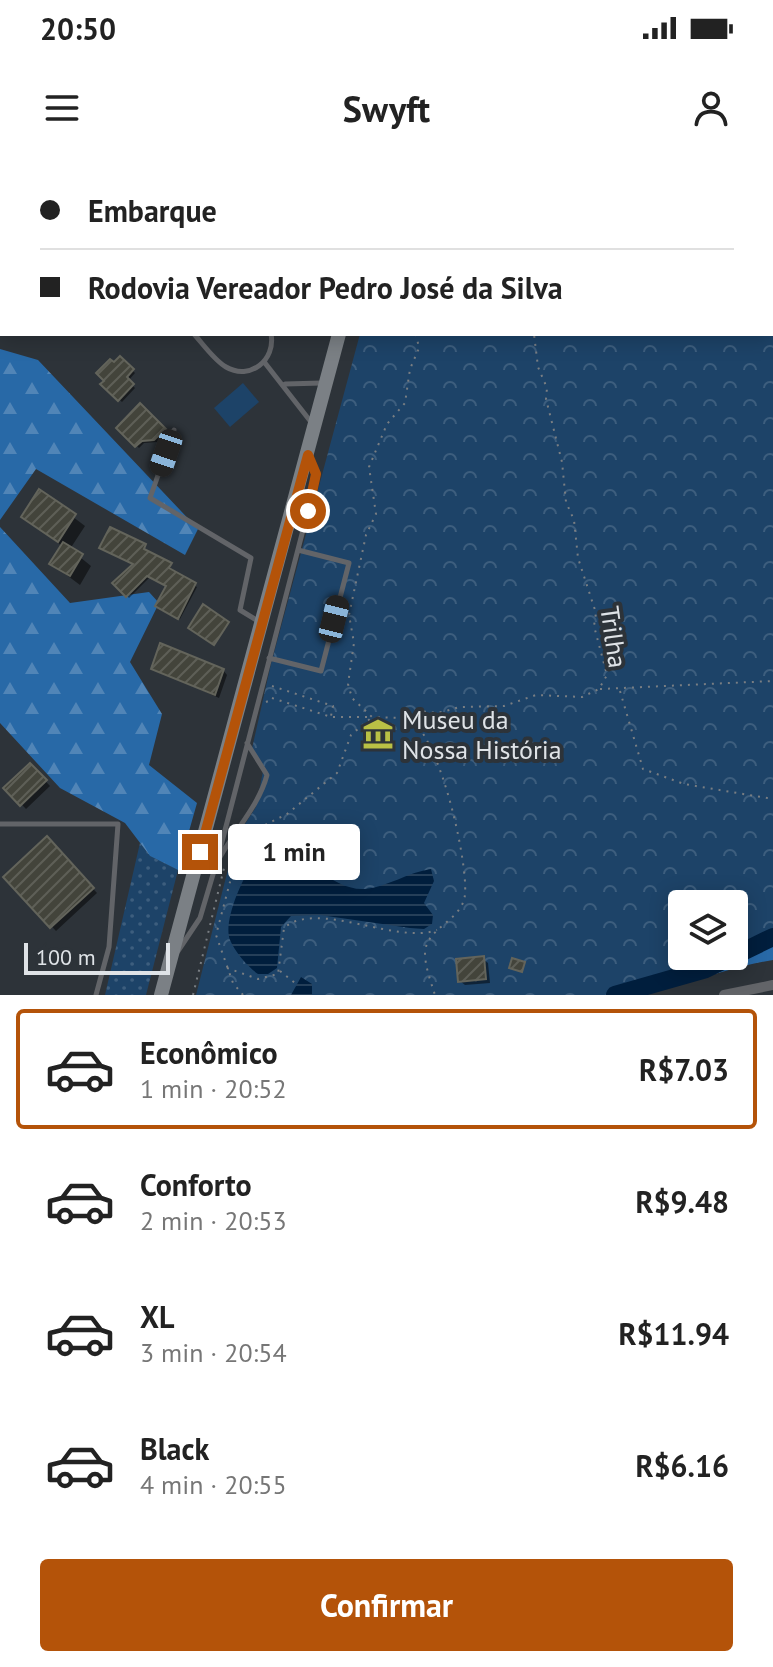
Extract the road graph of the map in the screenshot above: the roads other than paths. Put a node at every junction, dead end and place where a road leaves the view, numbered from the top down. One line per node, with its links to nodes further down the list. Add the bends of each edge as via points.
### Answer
1 (196, 336): 4 (lane, via 224,366 252,370)
2 (271, 336): 4 (lane)
3 (338, 336): 5 (main road)
4 (265, 363): 6 (lane)
5 (325, 382): 6 (lane); 7 (main road)
6 (284, 384): 7 (lane)
7 (315, 426): 9 (main road)
8 (174, 430): 11 (lane, via 150,498 251,558 240,610)
9 (308, 455): 10 (lane, via 316,480); 11 (main road)
10 (298, 550): 12 (lane); 12 (lane, via 349,563 321,671)
11 (262, 624): 16 (main road)
12 (269, 658): 13 (lane)
13 (247, 743): 15 (lane); 15 (lane, via 267,775 261,798)
14 (0, 824): 18 (lane, via 118,824 109,947)
15 (217, 861): 16 (lane, via 200,918)
16 (170, 961): 19 (main road)
17 (773, 985): 20 (street)
18 (96, 995)
19 (161, 995)
20 (724, 995)

